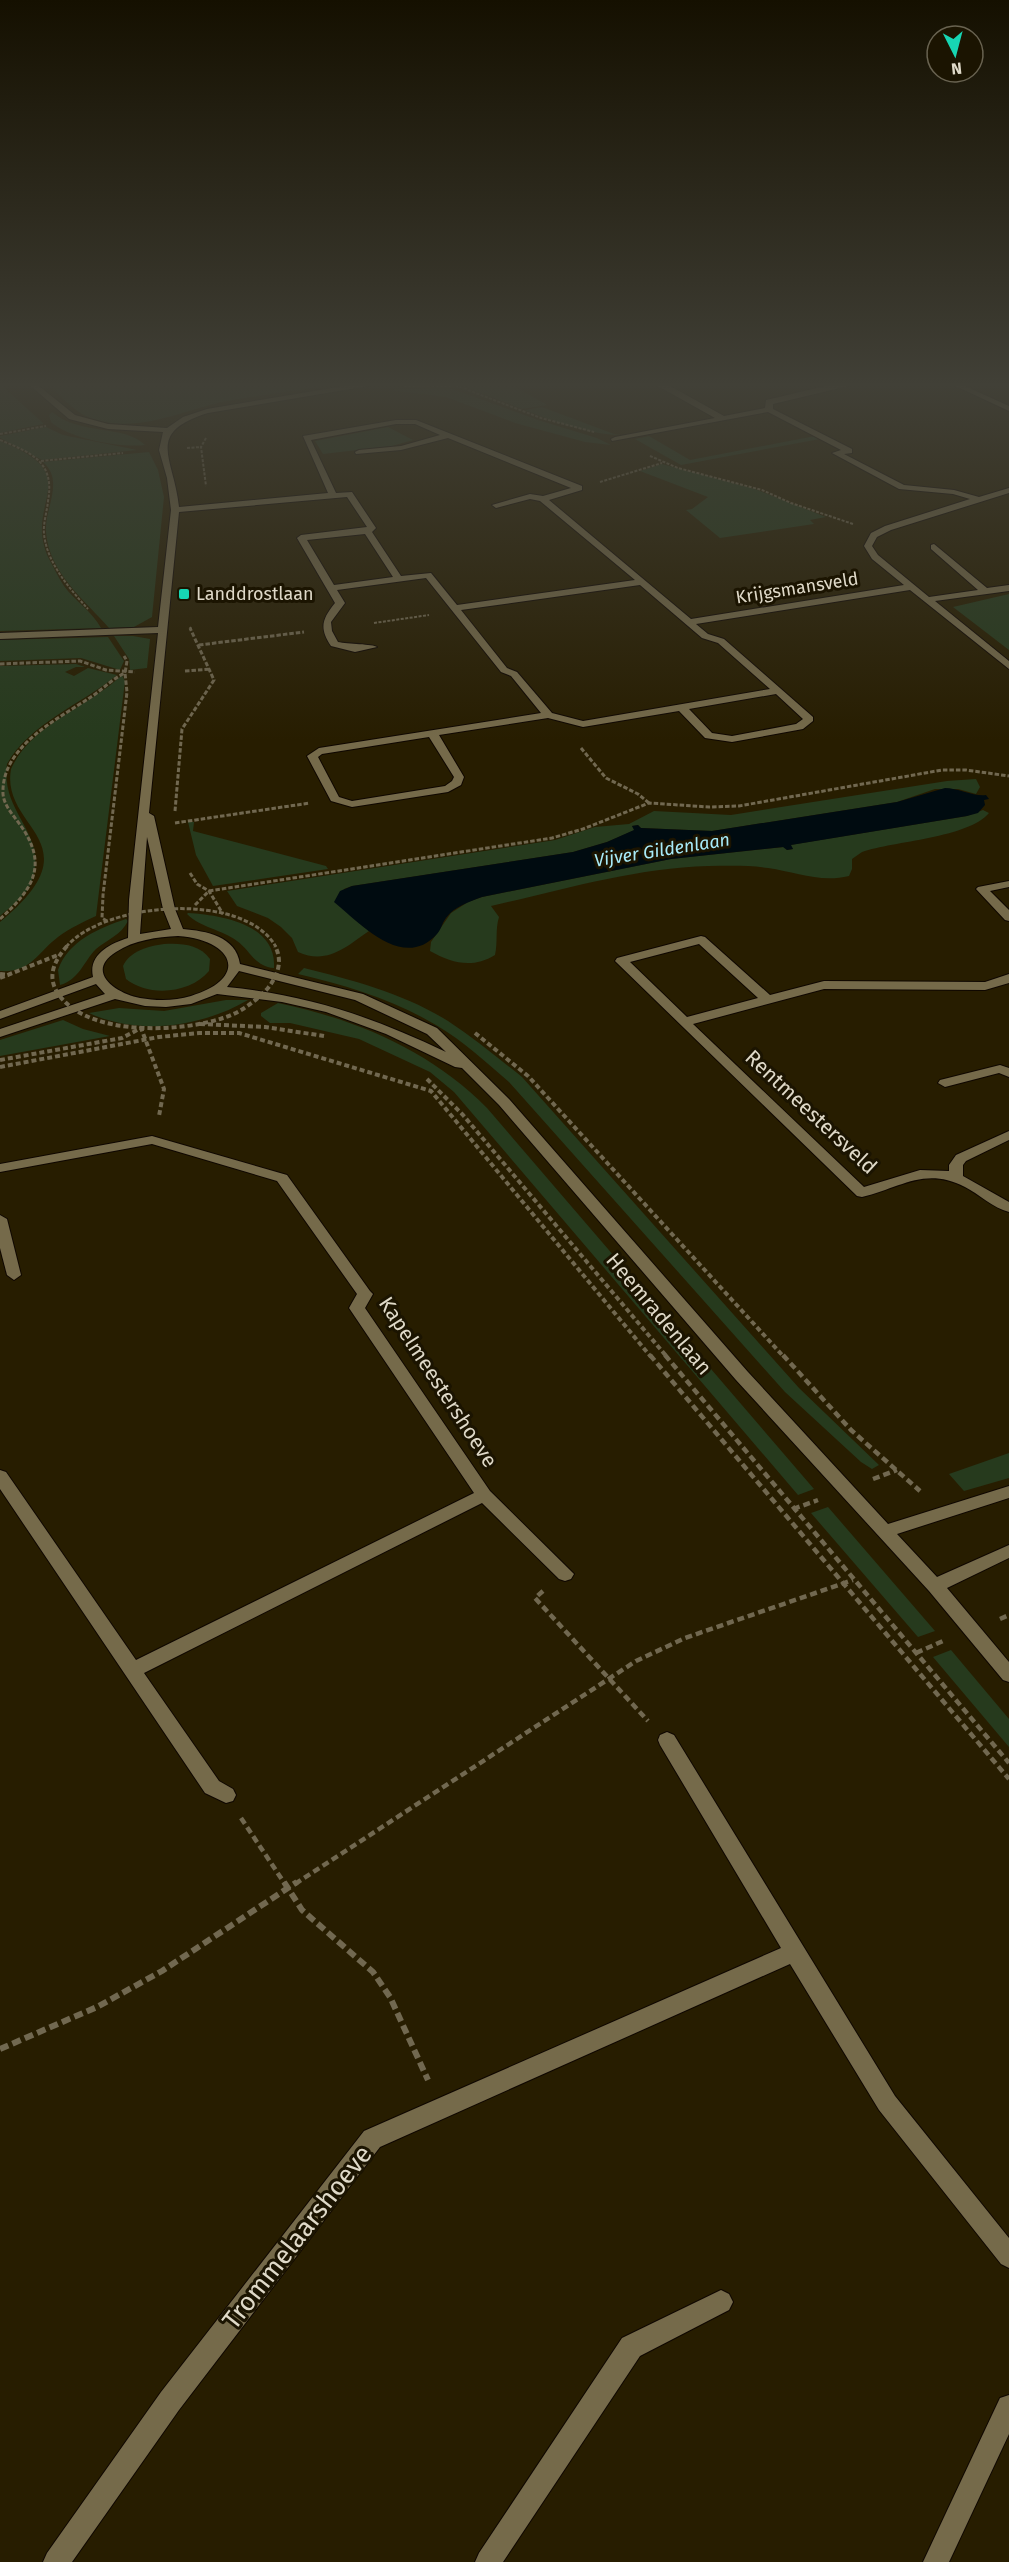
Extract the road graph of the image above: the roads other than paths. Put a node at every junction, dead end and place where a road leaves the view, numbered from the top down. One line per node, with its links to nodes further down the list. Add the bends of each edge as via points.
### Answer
1 (174, 502): 8 (street)
2 (265, 502): 8 (street)
3 (354, 502): 9 (street, via 372,528)
4 (509, 502): 7 (street)
5 (546, 502): 12 (street)
6 (970, 502): 13 (street, via 878,532 870,540 870,550)
7 (496, 505)
8 (175, 510): 20 (street)
9 (367, 531): 11 (street); 14 (street, via 301,538)
10 (934, 547): 16 (street)
11 (399, 579): 14 (street); 18 (street, via 428,575)
12 (642, 582): 18 (street); 19 (street)
13 (911, 587): 17 (street); 19 (street, Krijgsmansveld)
14 (331, 588): 22 (street, via 340,603 325,621 334,644 355,649)
15 (1009, 588): 16 (street)
16 (985, 591): 17 (street)
17 (926, 600): 23 (street)
18 (454, 608): 26 (street, via 504,670 514,674)
19 (688, 622): 24 (street, via 705,636 721,641)
20 (164, 630): 21 (street); 28 (street)
21 (0, 636)
22 (372, 647)
23 (1009, 666)
24 (778, 691): 25 (street); 25 (street, via 809,719 799,727 732,738 709,736)
25 (681, 707): 26 (street, via 583,724)
26 (548, 715): 27 (street)
27 (433, 734): 27 (street, via 320,751 312,756 335,800 351,804 448,789 459,777)
28 (145, 804): 31 (street); 32 (street)
29 (1009, 884): 30 (street, via 981,889)
30 (1009, 917)
31 (178, 932): 32 (street); 33 (street, via 214,938 227,946)
32 (134, 938): 35 (street, via 120,944 101,961)
33 (236, 966): 36 (street, via 230,979); 42 (street, Heemradenlaan, via 330,988 379,1005 432,1031)
34 (1009, 978): 38 (street, via 985,986 815,986)
35 (99, 979): 37 (street); 39 (street)
36 (216, 990): 37 (street, via 166,1004 147,1004); 42 (street, Heemradenlaan, via 293,999 347,1014)
37 (116, 995): 41 (street)
38 (767, 999): 40 (street); 40 (street, Rentmeestersveld, via 701,940 621,961)
39 (0, 1015)
40 (686, 1022): 47 (street, Rentmeestersveld, via 862,1193 920,1174)
41 (0, 1033)
42 (470, 1069): 54 (street, Heemradenlaan, via 504,1102 742,1376)
43 (1009, 1073): 44 (street, via 1000,1069)
44 (945, 1083)
45 (1009, 1135): 47 (street, via 961,1158 956,1165)
46 (0, 1168): 53 (street, Kapelmeestershoeve, via 152,1140 282,1178 365,1294 357,1308)
47 (956, 1178): 48 (street, Rentmeestersveld)
48 (1009, 1208)
49 (0, 1219): 50 (street)
50 (14, 1275)
51 (0, 1476): 58 (street)
52 (1009, 1492): 54 (street)
53 (484, 1496): 56 (street, Kapelmeestershoeve); 58 (street, Kapelmeestershoeve)
54 (885, 1531): 57 (street, Heemradenlaan)
55 (1009, 1551): 57 (street)
56 (566, 1574)
57 (935, 1586): 59 (street, Heemradenlaan)
58 (133, 1670): 61 (street, via 212,1787)
59 (1009, 1675)
60 (667, 1740): 62 (street)
61 (226, 1795)
62 (794, 1952): 63 (street, via 887,2103); 66 (street, Trommelaarshoeve, via 372,2139 170,2401)
63 (1009, 2256)
64 (721, 2302): 67 (street, via 631,2347)
65 (1009, 2407): 68 (street)
66 (56, 2562)
67 (488, 2562)
68 (936, 2562)

